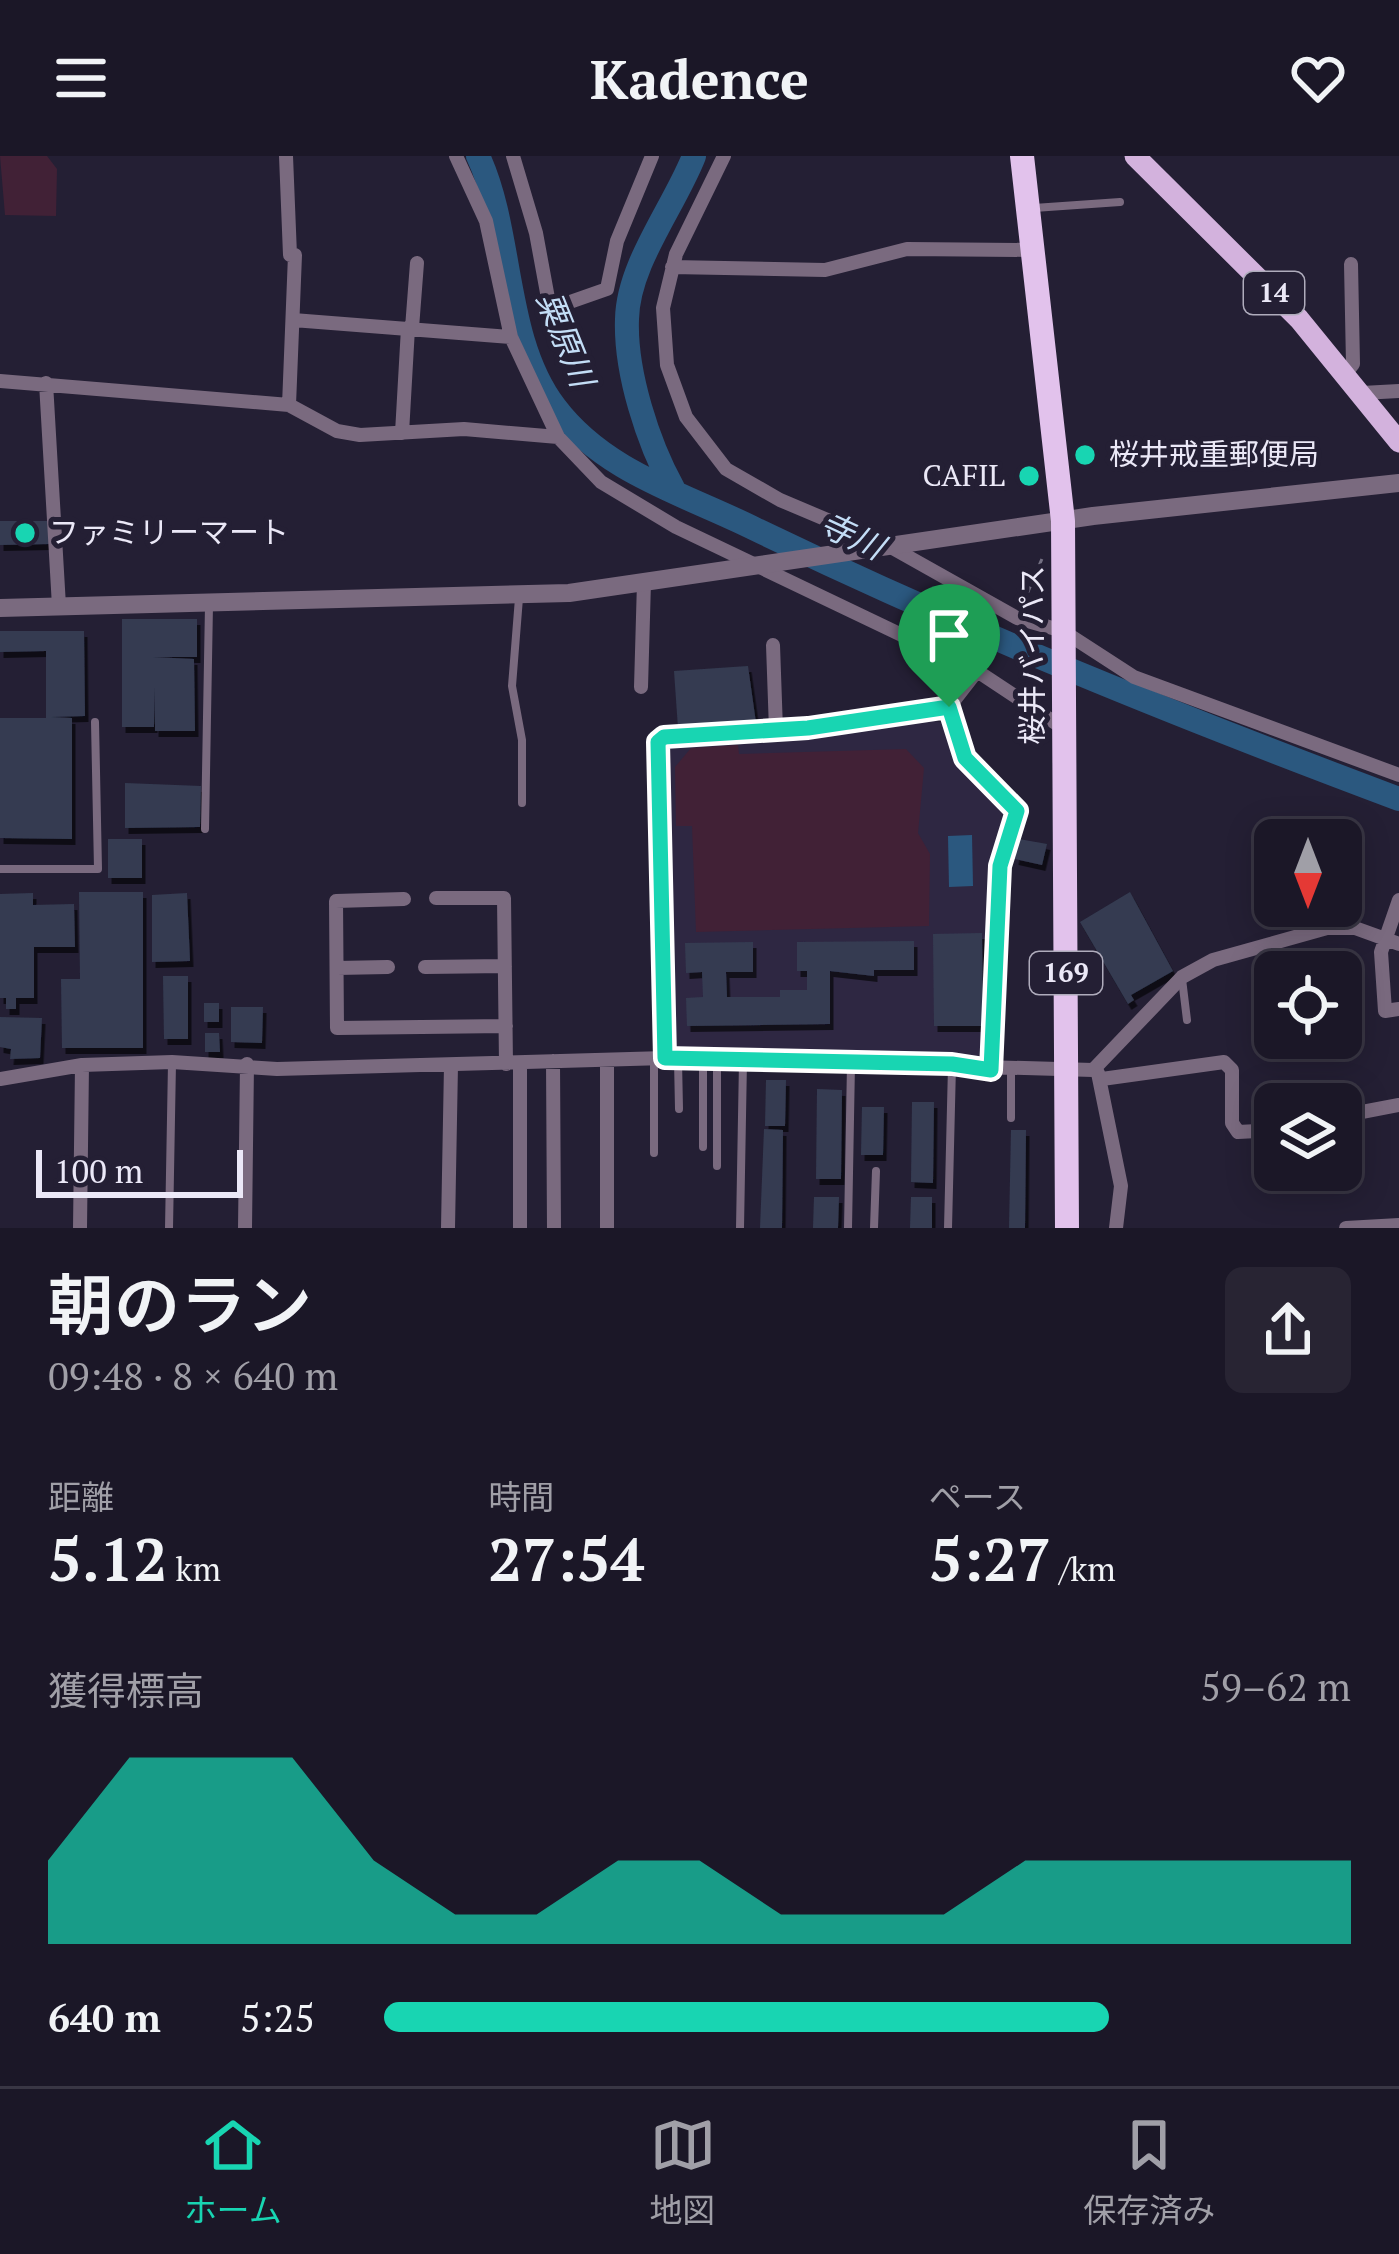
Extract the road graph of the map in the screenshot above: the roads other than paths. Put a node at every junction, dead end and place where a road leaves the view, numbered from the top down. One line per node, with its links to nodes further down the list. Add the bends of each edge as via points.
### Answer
1 (286, 156): 14 (street)
2 (456, 156): 16 (street, via 486,220)
3 (513, 156): 4 (street, via 550,309 607,289)
4 (652, 156)
5 (724, 156): 13 (street)
6 (1022, 156): 9 (highway, 桜井バイパス / 169)
7 (1135, 156): 17 (main road, 14)
8 (1120, 202): 9 (lane)
9 (1026, 208): 10 (highway, 桜井バイパス / 169)
10 (1032, 250): 13 (street, via 907,249 825,270); 27 (highway, 桜井バイパス / 169)
11 (417, 263): 15 (street)
12 (1351, 264): 17 (street, via 1353,364)
13 (672, 267): 28 (street, via 663,308 667,365 686,417 727,469)
14 (293, 320): 15 (street); 22 (street)
15 (410, 328): 16 (street); 23 (street)
16 (511, 337): 24 (street)
17 (1346, 373): 21 (main road, 14)
18 (0, 381): 19 (street)
19 (46, 382): 22 (street); 33 (street)
20 (1399, 391): 21 (street)
21 (1362, 393): 25 (main road, 14)
22 (289, 405): 23 (street, via 337,431)
23 (402, 433): 24 (street)
24 (558, 436): 29 (street, via 601,482)
25 (1399, 442)
26 (1399, 483): 27 (street)
27 (1063, 520): 28 (street); 35 (highway, 桜井バイパス / 169)
28 (885, 547): 29 (street); 35 (street)
29 (754, 565): 30 (street); 37 (street)
30 (644, 582): 31 (street); 38 (street)
31 (519, 596): 32 (street); 44 (lane, via 512,686)
32 (209, 604): 33 (street); 45 (lane)
33 (59, 606): 34 (street)
34 (0, 608)
35 (1063, 634): 41 (highway, 桜井バイパス / 169); 43 (street, via 1134,676)
36 (773, 645): 42 (street)
37 (977, 671): 39 (street); 41 (street)
38 (641, 687)
39 (949, 707): 42 (street); 71 (street, via 965,758 1017,811 1000,866)
40 (95, 722): 46 (lane, via 98,869)
41 (1064, 723): 73 (highway, 桜井バイパス / 169)
42 (776, 730): 59 (street, via 658,742)
43 (1399, 775)
44 (522, 802)
45 (205, 829)
46 (0, 869)
47 (436, 898): 51 (street, via 504,898)
48 (404, 899): 54 (street, via 336,901)
49 (1399, 900): 50 (street)
50 (1392, 941): 55 (street, via 1327,928 1247,948); 56 (street, via 1384,1011)
51 (505, 966): 53 (street); 58 (street)
52 (388, 967): 54 (street)
53 (425, 967)
54 (337, 968): 58 (street, via 337,1028)
55 (1182, 977): 57 (lane); 74 (street)
56 (1399, 1009)
57 (1186, 1020)
58 (506, 1026): 66 (street)
59 (666, 1058): 60 (street); 61 (street); 77 (lane); 82 (lane)
60 (710, 1059): 62 (street); 81 (lane); 83 (lane)
61 (607, 1060): 63 (street); 92 (street)
62 (743, 1060): 65 (street); 93 (lane)
63 (554, 1061): 66 (street); 91 (street)
64 (172, 1062): 67 (street); 69 (street); 87 (lane)
65 (851, 1062): 68 (street); 94 (lane)
66 (513, 1063): 70 (street); 90 (street)
67 (248, 1064): 70 (street); 88 (street)
68 (952, 1064): 71 (street); 96 (lane)
69 (82, 1065): 75 (street); 86 (street)
70 (451, 1065): 89 (street)
71 (991, 1070): 72 (street)
72 (1011, 1070): 73 (street); 79 (lane)
73 (1066, 1070): 74 (street); 97 (highway, 桜井バイパス / 169)
74 (1098, 1075): 80 (street, via 1224,1062 1232,1070 1232,1123 1238,1132); 98 (street, via 1121,1186)
75 (0, 1078)
76 (1399, 1105): 78 (street)
77 (679, 1109)
78 (1362, 1112)
79 (1011, 1118)
80 (1254, 1131)
81 (703, 1147)
82 (654, 1154)
83 (717, 1166)
84 (876, 1171): 95 (lane)
85 (1399, 1225): 99 (street)
86 (80, 1228)
87 (170, 1228)
88 (245, 1228)
89 (448, 1228)
90 (520, 1228)
91 (554, 1228)
92 (607, 1228)
93 (740, 1228)
94 (848, 1228)
95 (874, 1228)
96 (948, 1228)
97 (1067, 1228)
98 (1116, 1228)
99 (1346, 1228)

